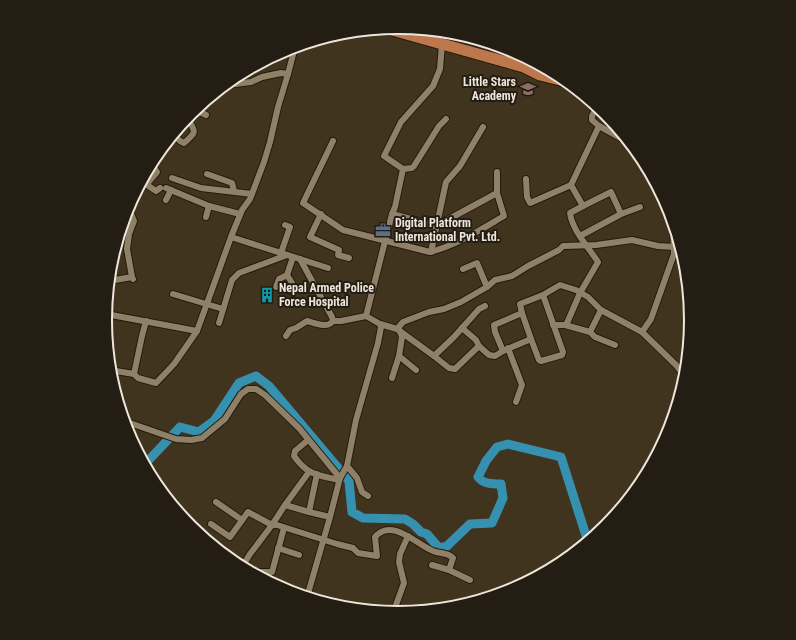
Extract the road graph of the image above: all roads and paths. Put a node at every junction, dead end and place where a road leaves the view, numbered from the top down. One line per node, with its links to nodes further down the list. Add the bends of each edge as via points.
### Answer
1 (408, 35): 2 (highway)
2 (442, 44): 4 (highway); 20 (street, via 440,69 433,86 401,122 384,156)
3 (293, 54): 6 (street)
4 (524, 67): 5 (highway); 7 (highway)
5 (534, 68)
6 (288, 74): 8 (street, via 281,73); 31 (street, via 268,150)
7 (550, 77)
8 (237, 84)
9 (594, 112): 14 (street, via 592,120)
10 (201, 113): 11 (street)
11 (206, 115)
12 (446, 119): 20 (street, via 414,166)
13 (190, 124): 17 (street, via 194,129 191,137 184,143)
14 (599, 126): 16 (street); 27 (street)
15 (483, 127): 43 (street, via 460,166 446,182)
16 (617, 136)
17 (177, 138)
18 (333, 141): 37 (street, via 303,203)
19 (155, 169): 24 (street, via 157,172)
20 (403, 169): 38 (street)
21 (497, 172): 30 (street)
22 (207, 174): 29 (street, via 232,183)
23 (172, 178): 29 (street, via 201,188)
24 (149, 179)
25 (526, 179): 27 (street, via 530,203)
26 (146, 184): 28 (street, via 156,191)
27 (571, 186): 34 (street)
28 (166, 189): 32 (street); 33 (street)
29 (234, 191): 31 (street)
30 (498, 193): 43 (street); 49 (street, via 504,216 454,244)
31 (252, 194): 36 (street)
32 (166, 200)
33 (209, 206): 36 (street); 41 (street)
34 (583, 206): 39 (street, via 611,192); 44 (street, via 570,213)
35 (640, 207): 39 (street)
36 (240, 214): 45 (street)
37 (321, 214): 46 (street, via 343,230); 52 (street, via 310,237 339,250 338,256)
38 (392, 214): 43 (street); 46 (street)
39 (621, 214): 44 (street)
40 (132, 216): 57 (street, via 134,220 127,250 133,278)
41 (206, 217)
42 (285, 225): 51 (street, via 290,227)
43 (436, 226): 49 (street)
44 (580, 236): 47 (street)
45 (231, 237): 51 (street); 64 (street)
46 (386, 241): 49 (street); 70 (street)
47 (586, 245): 48 (street, via 632,240); 58 (street, via 563,246 512,276 495,280); 61 (street, via 598,262)
48 (674, 247): 50 (street)
49 (431, 252)
50 (674, 254): 81 (street, via 651,319)
51 (287, 255): 53 (street); 56 (street); 66 (street, via 235,276)
52 (349, 258)
53 (300, 259): 54 (street); 72 (street)
54 (328, 268)
55 (462, 269): 58 (street, via 477,263)
56 (287, 275): 59 (street, via 279,279); 60 (street, via 292,283)
57 (114, 280)
58 (487, 286): 78 (street, via 461,302 403,322)
59 (276, 287)
60 (290, 291)
61 (580, 293): 63 (street, via 560,285); 67 (street); 76 (street)
62 (174, 294): 64 (street)
63 (543, 296): 68 (street, via 520,304); 75 (street)
64 (207, 305): 66 (street); 79 (street)
65 (485, 306): 77 (street)
66 (223, 309): 73 (street)
67 (601, 310): 80 (street); 81 (street)
68 (522, 313): 83 (street); 86 (street, via 494,325 495,332)
69 (112, 315): 71 (street)
70 (366, 316): 72 (street); 74 (street)
71 (146, 321): 79 (street); 92 (street)
72 (333, 322): 82 (street, via 326,326 307,321 290,330)
73 (219, 323)
74 (380, 324): 78 (street); 97 (street, via 378,342 356,420)
75 (554, 325): 76 (street); 83 (street, via 562,354 541,361)
76 (565, 326): 80 (street)
77 (462, 328): 85 (street); 88 (street)
78 (398, 330): 87 (street, via 402,337); 88 (street)
79 (197, 331): 92 (street, via 174,364 156,383 138,378)
80 (590, 332): 84 (street, via 595,337)
81 (642, 332): 90 (street)
82 (286, 336)
83 (531, 339): 86 (street)
84 (615, 345)
85 (479, 346): 86 (street, via 489,355 495,356); 88 (street, via 452,369)
86 (506, 350): 94 (street, via 522,384)
87 (399, 356): 89 (street); 93 (street)
88 (434, 356)
89 (416, 370)
90 (680, 370)
91 (116, 371): 92 (street)
92 (134, 374)
93 (392, 378)
94 (516, 402)
95 (132, 424): 96 (street, via 176,439 202,438 225,419 241,394 248,389 256,389 291,420)
96 (308, 440): 98 (street, via 295,451 294,456); 100 (street)
97 (346, 468): 100 (street); 101 (street, via 357,478 362,492)
98 (308, 472): 99 (street); 103 (street)
99 (317, 474): 100 (street); 104 (street)
100 (340, 478): 105 (street)
101 (368, 496)
102 (216, 502): 106 (street)
103 (285, 505): 104 (street); 108 (street)
104 (310, 512): 105 (street)
105 (330, 517): 111 (street)
106 (242, 520): 107 (street, via 230,537); 108 (street, via 248,512)
107 (211, 524)
108 (272, 525): 109 (street); 114 (street)
109 (284, 528): 111 (street); 112 (street)
110 (408, 536): 111 (street, via 391,530 376,535 377,556 358,553 353,548); 116 (street, via 433,551 452,556); 120 (street, via 400,554 399,562 404,583)
111 (323, 540): 119 (street)
112 (278, 548): 113 (street); 117 (street, via 272,572)
113 (299, 555)
114 (245, 562)
115 (432, 565): 116 (street)
116 (448, 570): 118 (street)
117 (263, 572)
118 (470, 580)
119 (308, 592)
120 (396, 606)

